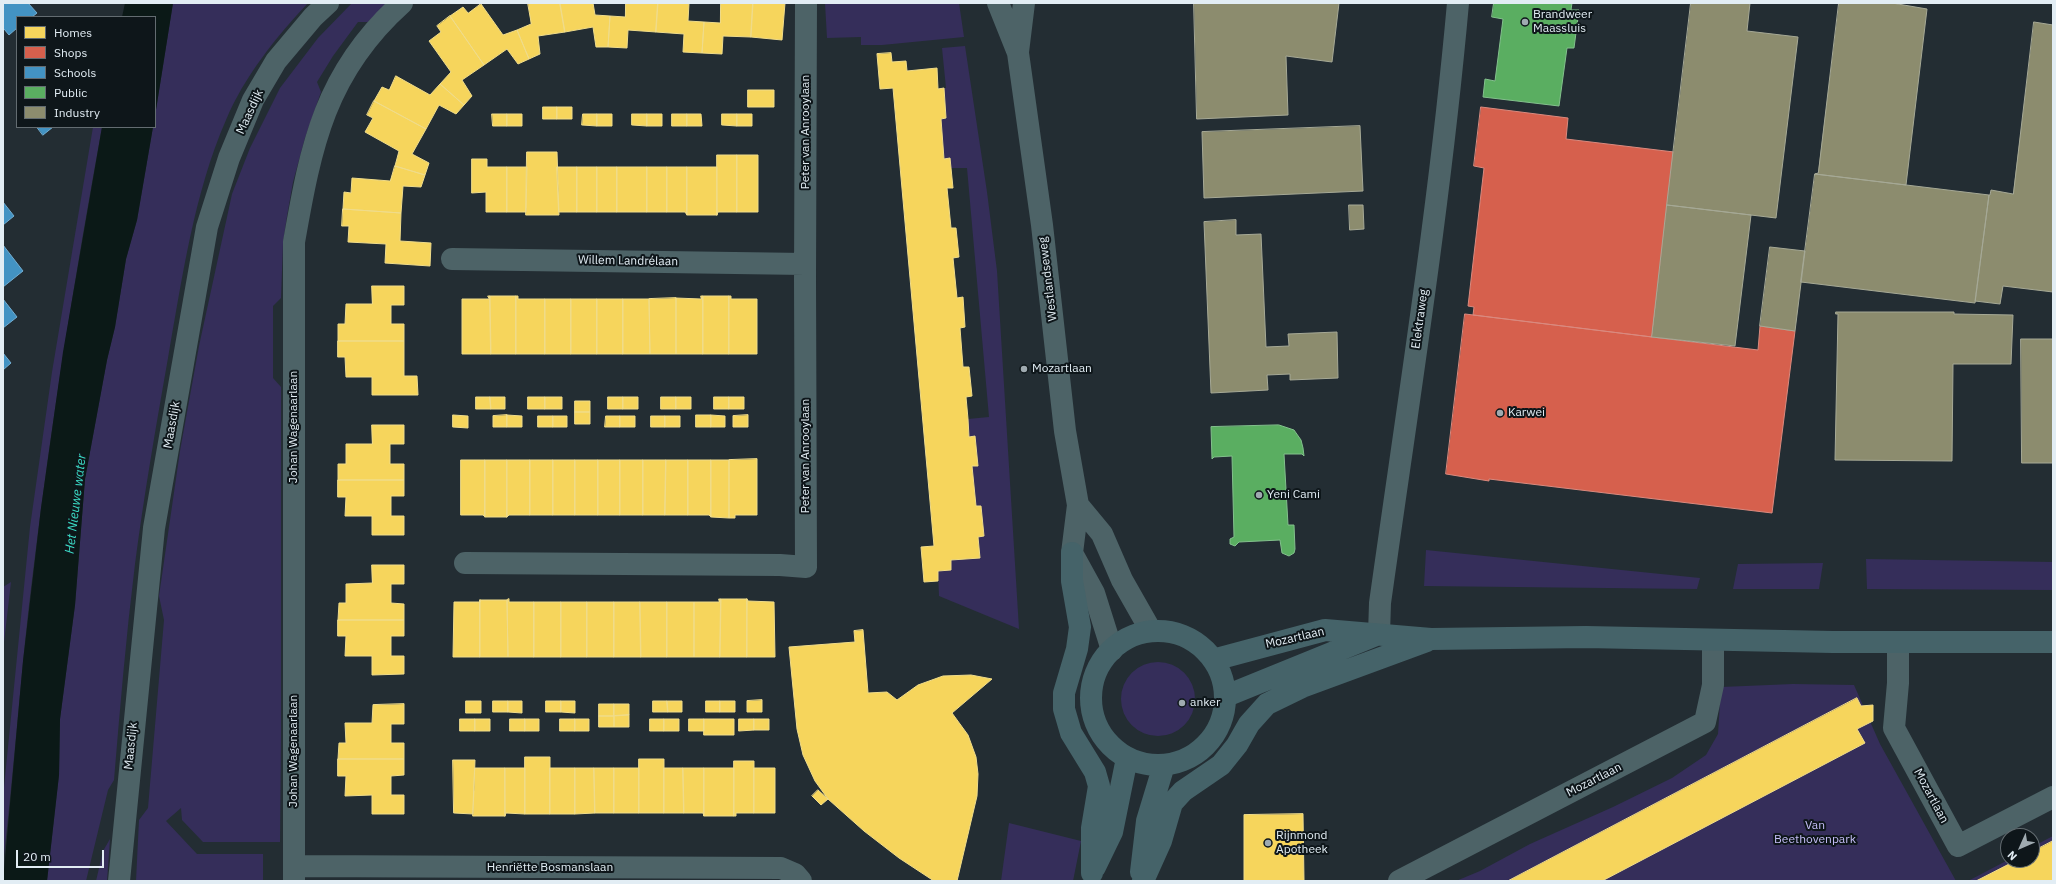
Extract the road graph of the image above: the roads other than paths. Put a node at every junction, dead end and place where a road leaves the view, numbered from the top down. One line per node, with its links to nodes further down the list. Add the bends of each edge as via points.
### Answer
1 (328, 3): 28 (street, Maasdijk, via 276,61 254,100 229,158 207,227 154,528)
2 (402, 3): 25 (street, Johan Wagenaarlaan, via 352,58 330,98 305,181 294,242)
3 (806, 3): 9 (street, Peter van Anrooylaan)
4 (998, 3): 7 (street, Westlandseweg)
5 (1024, 3): 7 (street, Westlandseweg)
6 (1458, 3): 14 (street, Elektraweg, via 1451,86 1380,603)
7 (1018, 53): 10 (street, Westlandseweg, via 1042,225 1065,431)
8 (452, 259): 9 (street, Willem Landrélaan)
9 (805, 264): 12 (street, Peter van Anrooylaan, via 806,567)
10 (1078, 505): 11 (street, Westlandseweg); 13 (street, Westlandseweg, via 1102,534 1122,580)
11 (1072, 554): 19 (street, via 1094,593); 26 (main road, via 1072,582 1080,627 1077,649 1064,693 1064,709 1071,733 1095,772 1099,786 1092,828)
12 (465, 563)
13 (1151, 631): 19 (main road, via 1130,637); 20 (main road, via 1169,632 1186,637 1198,644)
14 (1379, 634): 15 (main road, Mozartlaan); 20 (main road, Mozartlaan, via 1325,630); 21 (main road, Mozartlaan)
15 (1431, 639): 16 (main road, Mozartlaan, via 1586,637); 31 (main road, via 1302,687 1267,704 1249,724 1238,745 1221,765 1183,791 1172,804 1161,841)
16 (1713, 641): 18 (main road, Mozartlaan); 27 (street, Mozartlaan, via 1713,685 1705,722)
17 (2053, 642): 18 (main road, Mozartlaan)
18 (1898, 643): 24 (street, Mozartlaan, via 1894,728 1958,846)
19 (1112, 650): 22 (main road, via 1095,676 1091,692 1092,708 1103,737)
20 (1214, 660): 21 (main road)
21 (1226, 696): 23 (main road, via 1220,724 1205,747 1182,761)
22 (1127, 758): 23 (main road, via 1145,764); 26 (main road, via 1112,832)
23 (1164, 765): 30 (main road, via 1147,821)
24 (2053, 797)
25 (294, 874): 29 (street, Henriëtte Bosmanslaan, via 781,868 796,874)
26 (1091, 877)
27 (1404, 878)
28 (119, 881)
29 (801, 881)
30 (1140, 881)
31 (1143, 881)

